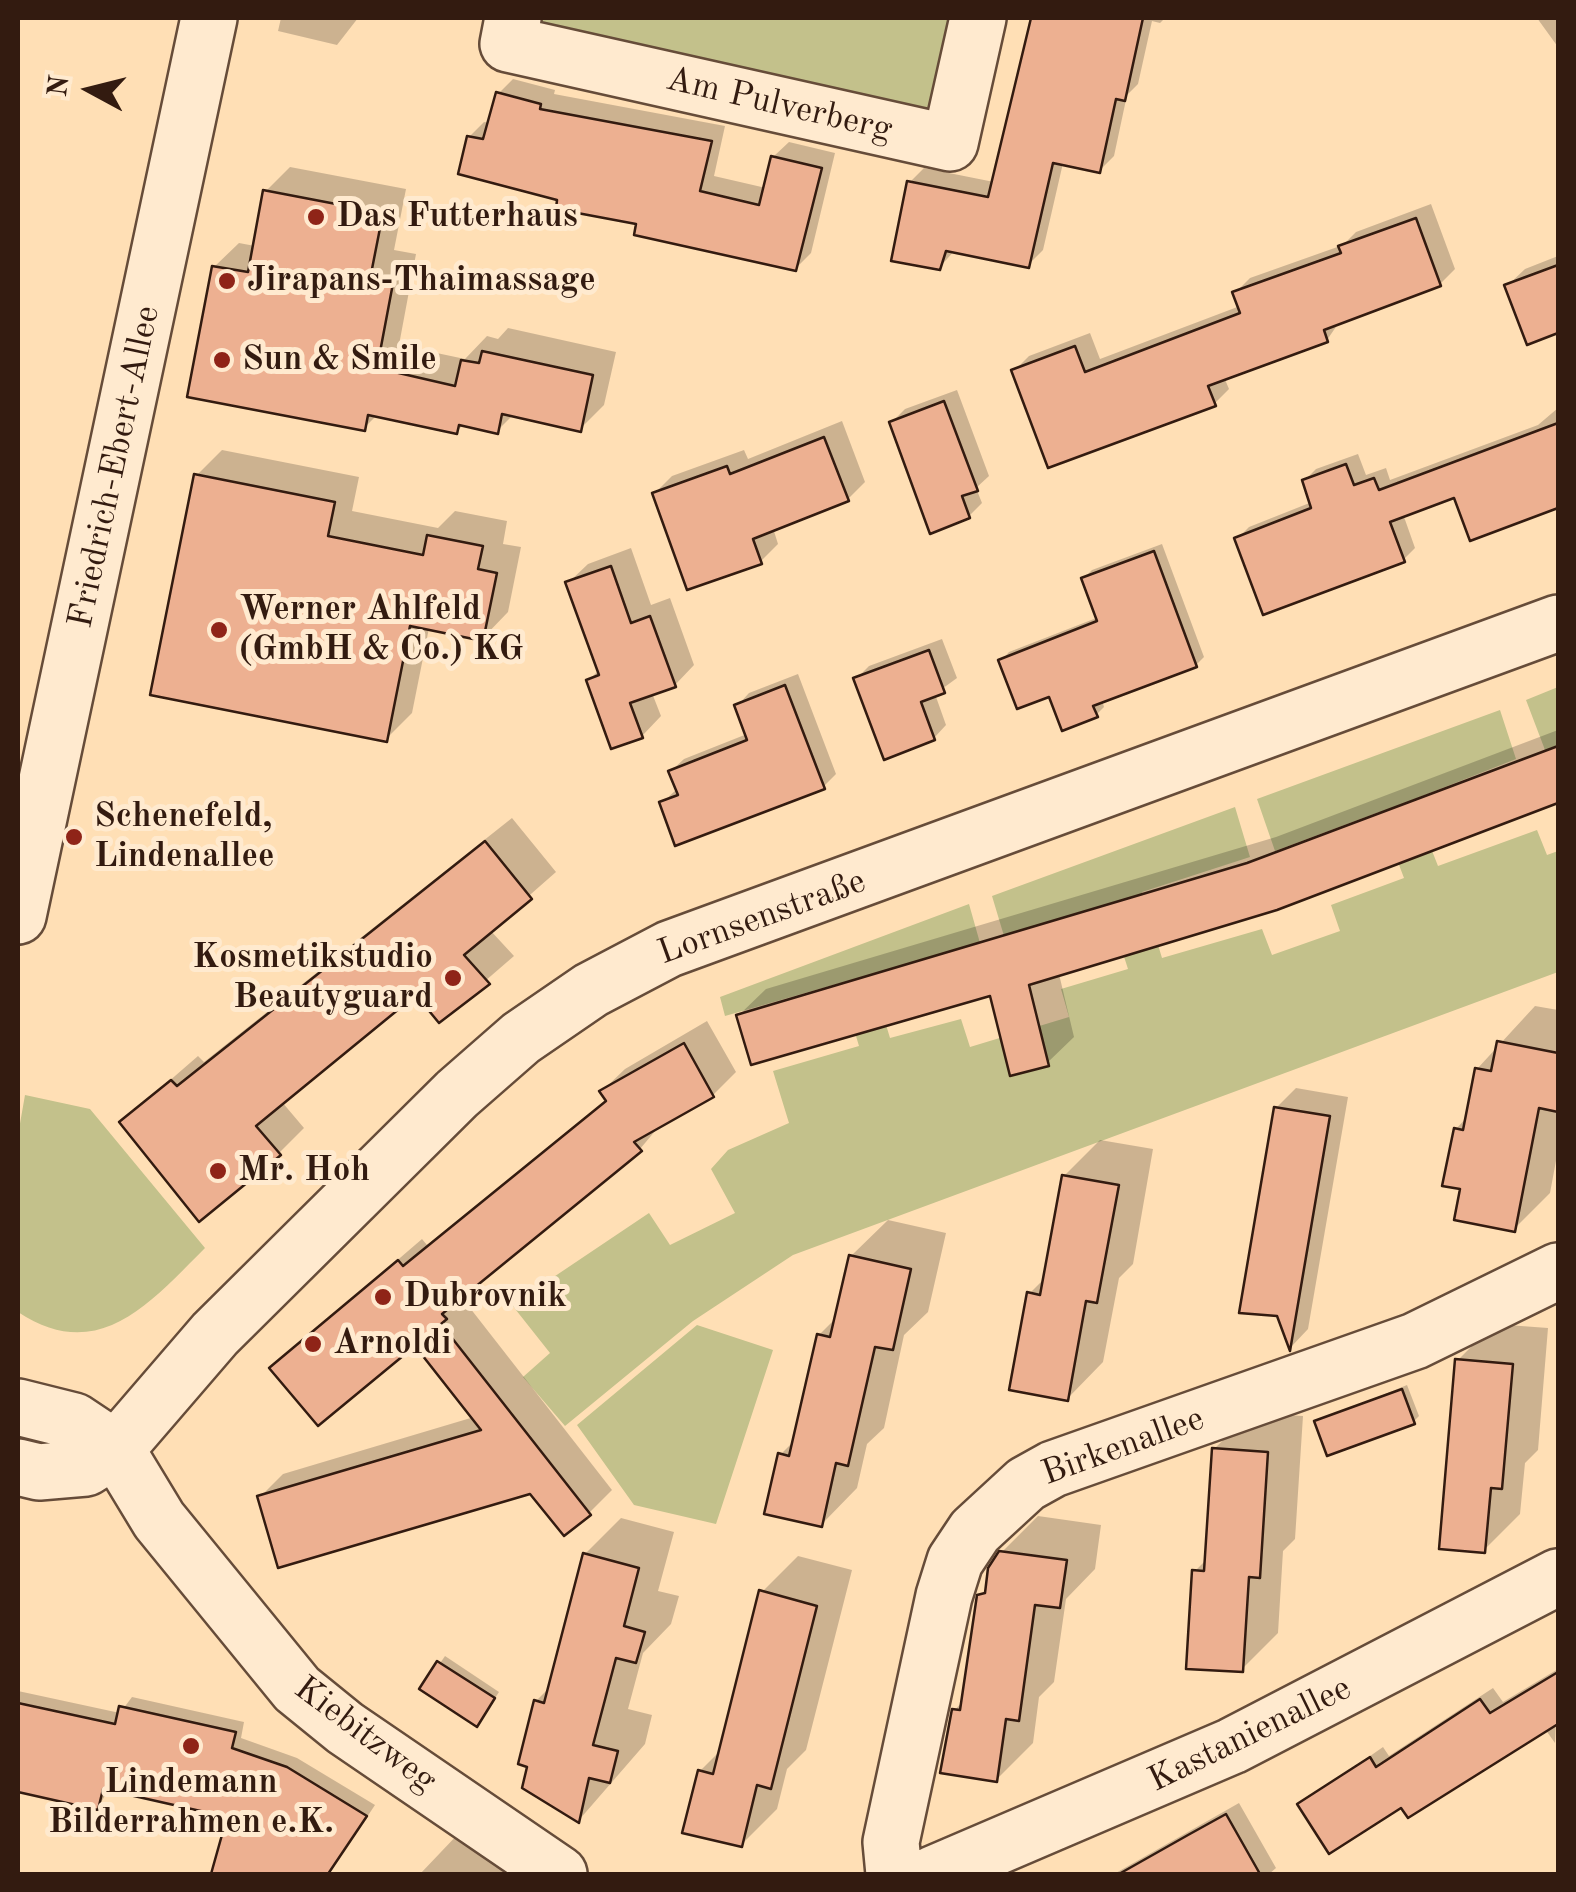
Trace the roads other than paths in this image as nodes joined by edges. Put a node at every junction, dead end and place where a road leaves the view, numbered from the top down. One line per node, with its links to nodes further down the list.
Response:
1 (210, 18): 5 (street, Friedrich-Ebert-Allee)
2 (513, 18): 3 (street, Am Pulverberg)
3 (978, 18)
4 (1558, 622): 8 (street, Lornsenstraße)
5 (18, 916)
6 (1558, 1270): 13 (street, Birkenallee)
7 (18, 1407): 8 (street)
8 (116, 1449): 9 (street, Lornsenstraße); 10 (street, Kiebitzweg)
9 (28, 1470): 10 (street, Kiebitzweg)
10 (159, 1520): 12 (street, Kiebitzweg)
11 (1558, 1577): 14 (street, Kastanienallee)
12 (559, 1874)
13 (894, 1874)
14 (933, 1874)

